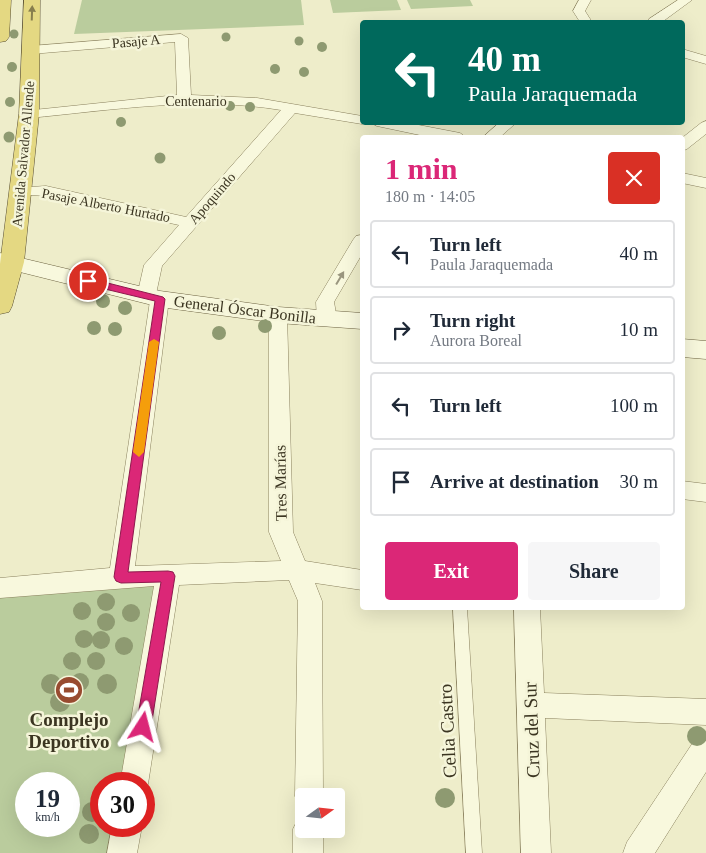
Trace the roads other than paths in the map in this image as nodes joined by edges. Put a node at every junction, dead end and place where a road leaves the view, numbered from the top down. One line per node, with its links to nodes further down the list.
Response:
1 (3, 0): 7 (highway)
2 (32, 0): 8 (highway, Avenida Salvador Allende, one-way to 2)
3 (686, 0): 6 (street)
4 (582, 2): 5 (street)
5 (585, 20)
6 (657, 20)
7 (0, 37)
8 (30, 50): 11 (street, Pasaje A); 13 (highway, Avenida Salvador Allende)
9 (685, 54): 10 (street)
10 (706, 60)
11 (184, 99): 12 (street, Centenario); 13 (street, Centenario)
12 (292, 107): 14 (street, Centenario); 24 (street, Apoquindo)
13 (28, 114): 23 (highway, Avenida Salvador Allende)
14 (360, 120)
15 (388, 125): 18 (street)
16 (506, 125): 19 (street)
17 (706, 126): 20 (street)
18 (425, 135)
19 (493, 135)
20 (685, 144)
21 (685, 179): 22 (street)
22 (706, 183)
23 (20, 190): 24 (street, Pasaje Alberto Hurtado); 26 (highway, Avenida Salvador Allende)
24 (191, 223): 27 (street, Apoquindo)
25 (360, 243): 30 (street, one-way to 25)
26 (6, 261): 27 (main road, General Óscar Bonilla); 28 (highway, Avenida Salvador Allende)
27 (153, 298): 29 (main road, General Óscar Bonilla); 38 (street, Apoquindo)
28 (0, 306)
29 (278, 315): 30 (main road, General Óscar Bonilla); 36 (street, Tres Marías)
30 (327, 318): 31 (main road, General Óscar Bonilla)
31 (360, 322)
32 (685, 348): 33 (main road)
33 (706, 350)
34 (685, 490): 35 (street)
35 (706, 493)
36 (297, 570): 37 (street); 39 (street); 47 (street, Tres Marías)
37 (168, 576): 38 (street); 46 (street)
38 (121, 577): 40 (street)
39 (360, 580)
40 (0, 588)
41 (460, 610): 52 (lane, Celia Castro)
42 (527, 610): 43 (street, Cruz del Sur)
43 (531, 705): 44 (street); 53 (street, Cruz del Sur)
44 (706, 712)
45 (706, 747): 54 (street)
46 (136, 772)
47 (309, 788)
48 (125, 837): 50 (street)
49 (308, 838): 51 (street)
50 (122, 853)
51 (308, 853)
52 (474, 853)
53 (536, 853)
54 (638, 853)

